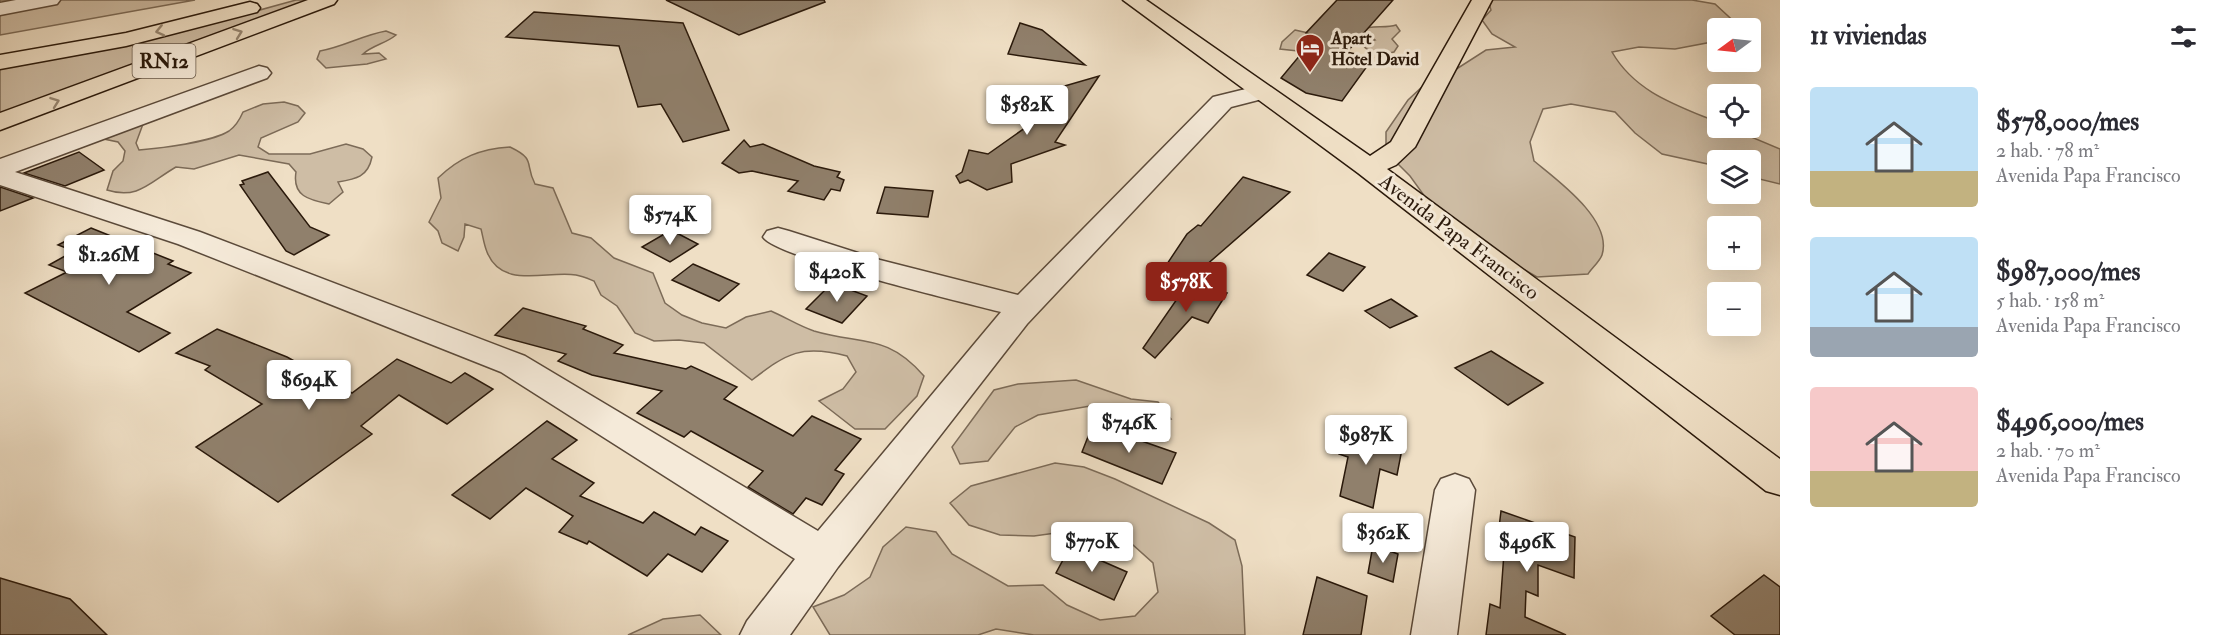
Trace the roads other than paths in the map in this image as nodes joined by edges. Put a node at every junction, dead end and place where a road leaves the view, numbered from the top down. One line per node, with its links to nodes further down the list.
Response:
1 (50, 0): 6 (street)
2 (278, 0): 7 (main road, RN12, one-way to 7)
3 (327, 0): 10 (main road, RN12, one-way to 3)
4 (1133, 0): 9 (main road, Avenida Papa Francisco)
5 (1482, 0): 12 (main road)
6 (0, 9)
7 (0, 62)
8 (259, 73): 11 (street)
9 (1262, 92): 12 (main road, Avenida Papa Francisco); 15 (street)
10 (0, 122)
11 (0, 168)
12 (1368, 168): 16 (main road, Avenida Papa Francisco)
13 (0, 176): 18 (street)
14 (778, 237): 15 (street)
15 (1024, 307): 18 (street)
16 (1780, 480)
17 (1455, 490): 20 (street)
18 (823, 555): 19 (street)
19 (763, 635)
20 (1434, 635)

